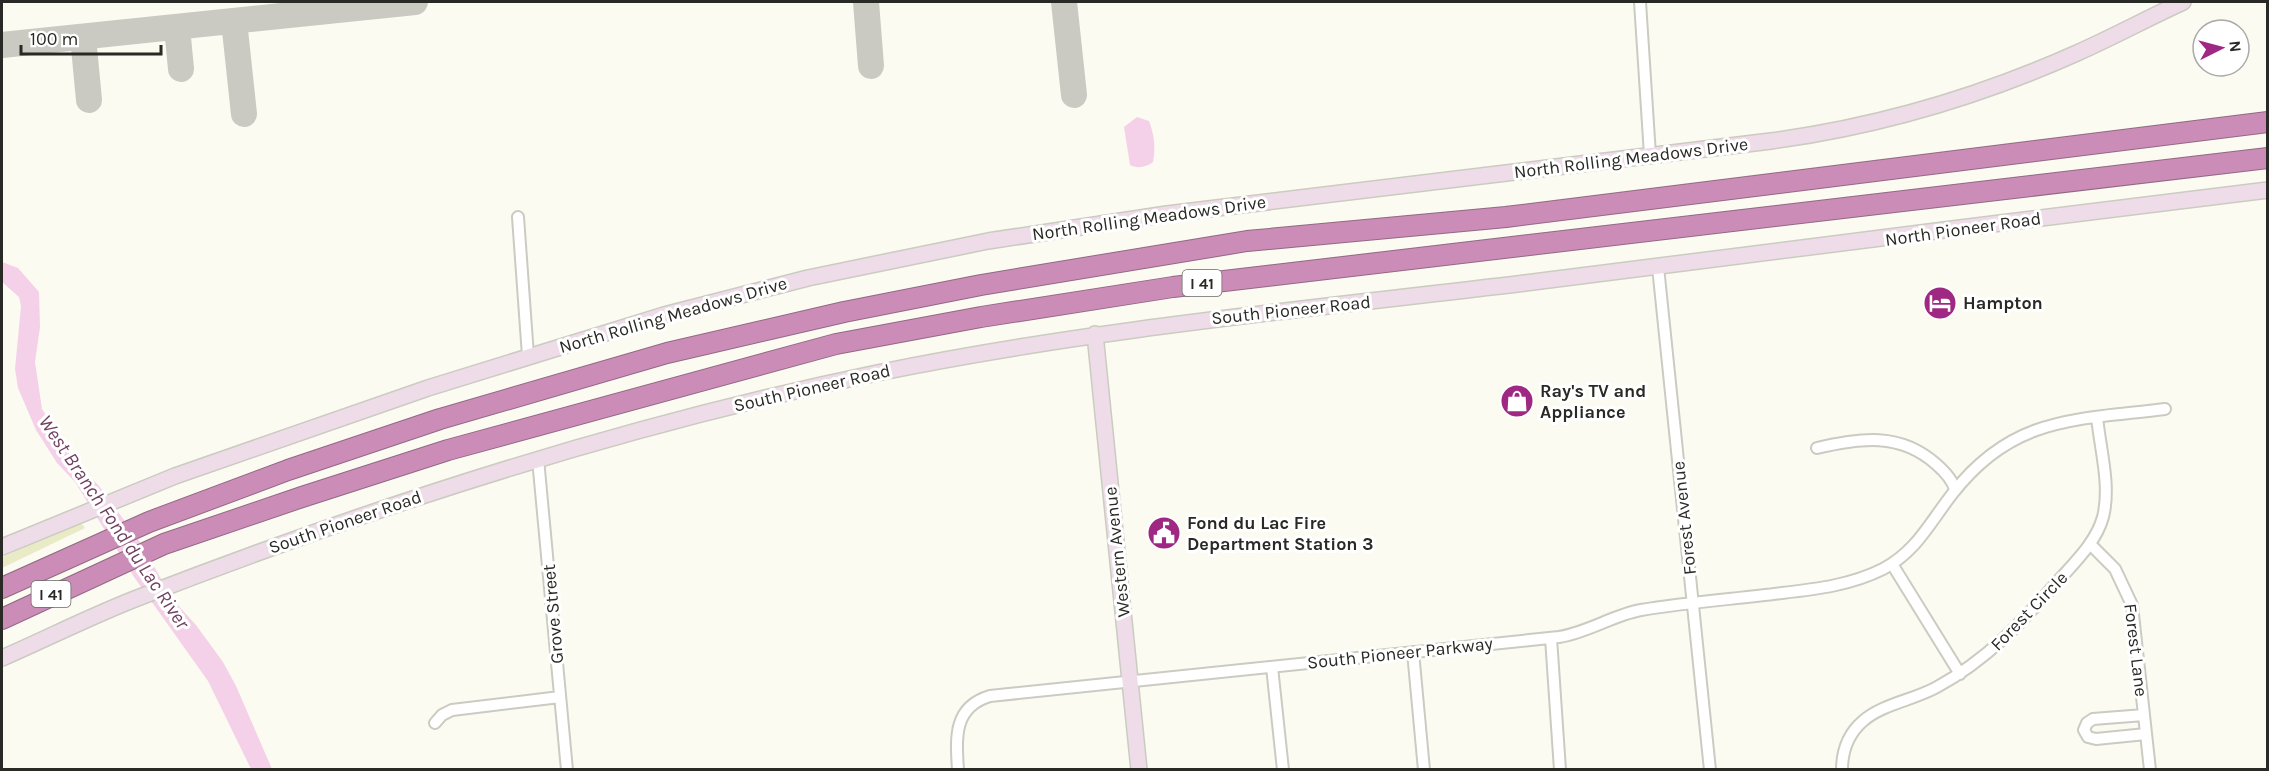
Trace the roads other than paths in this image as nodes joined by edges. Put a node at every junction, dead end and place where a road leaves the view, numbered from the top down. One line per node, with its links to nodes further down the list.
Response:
1 (1640, 2): 4 (street)
2 (2183, 2): 4 (main road, North Rolling Meadows Drive)
3 (2268, 121): 19 (highway, I 41)
4 (1650, 155): 10 (main road, North Rolling Meadows Drive)
5 (2268, 158): 21 (highway, I 41)
6 (2268, 190): 8 (main road, North Pioneer Road)
7 (518, 217): 10 (street)
8 (1658, 267): 9 (main road, South Pioneer Road); 20 (street, Forest Avenue)
9 (1095, 334): 14 (main road, South Pioneer Road); 27 (main road, Western Avenue)
10 (528, 356): 17 (main road, North Rolling Meadows Drive)
11 (2165, 409): 12 (street, South Pioneer Parkway)
12 (2097, 417): 15 (street, South Pioneer Parkway); 16 (street, Forest Circle)
13 (1816, 448): 15 (street)
14 (538, 459): 24 (main road, South Pioneer Road); 28 (street, Grove Street)
15 (1955, 490): 18 (street, South Pioneer Parkway)
16 (2090, 544): 26 (street, Forest Circle); 29 (street, Forest Lane)
17 (2, 547)
18 (1892, 564): 20 (street, South Pioneer Parkway); 26 (street)
19 (2, 588)
20 (1693, 604): 22 (street, South Pioneer Parkway); 38 (street, Forest Avenue)
21 (2, 619)
22 (1551, 638): 23 (street, South Pioneer Parkway); 37 (street)
23 (1413, 652): 25 (street, South Pioneer Parkway); 36 (street)
24 (2, 658)
25 (1272, 667): 27 (street, South Pioneer Parkway); 35 (street)
26 (1960, 674): 39 (street, Forest Circle)
27 (1130, 682): 33 (street, South Pioneer Parkway); 34 (main road, Western Avenue)
28 (560, 697): 30 (street); 32 (street, Grove Street)
29 (2144, 715): 31 (street, Forest Lane); 31 (street)
30 (435, 723)
31 (2146, 734): 40 (street, Forest Lane)
32 (567, 770)
33 (958, 770)
34 (1139, 770)
35 (1283, 770)
36 (1424, 770)
37 (1560, 770)
38 (1710, 770)
39 (1842, 770)
40 (2150, 770)

